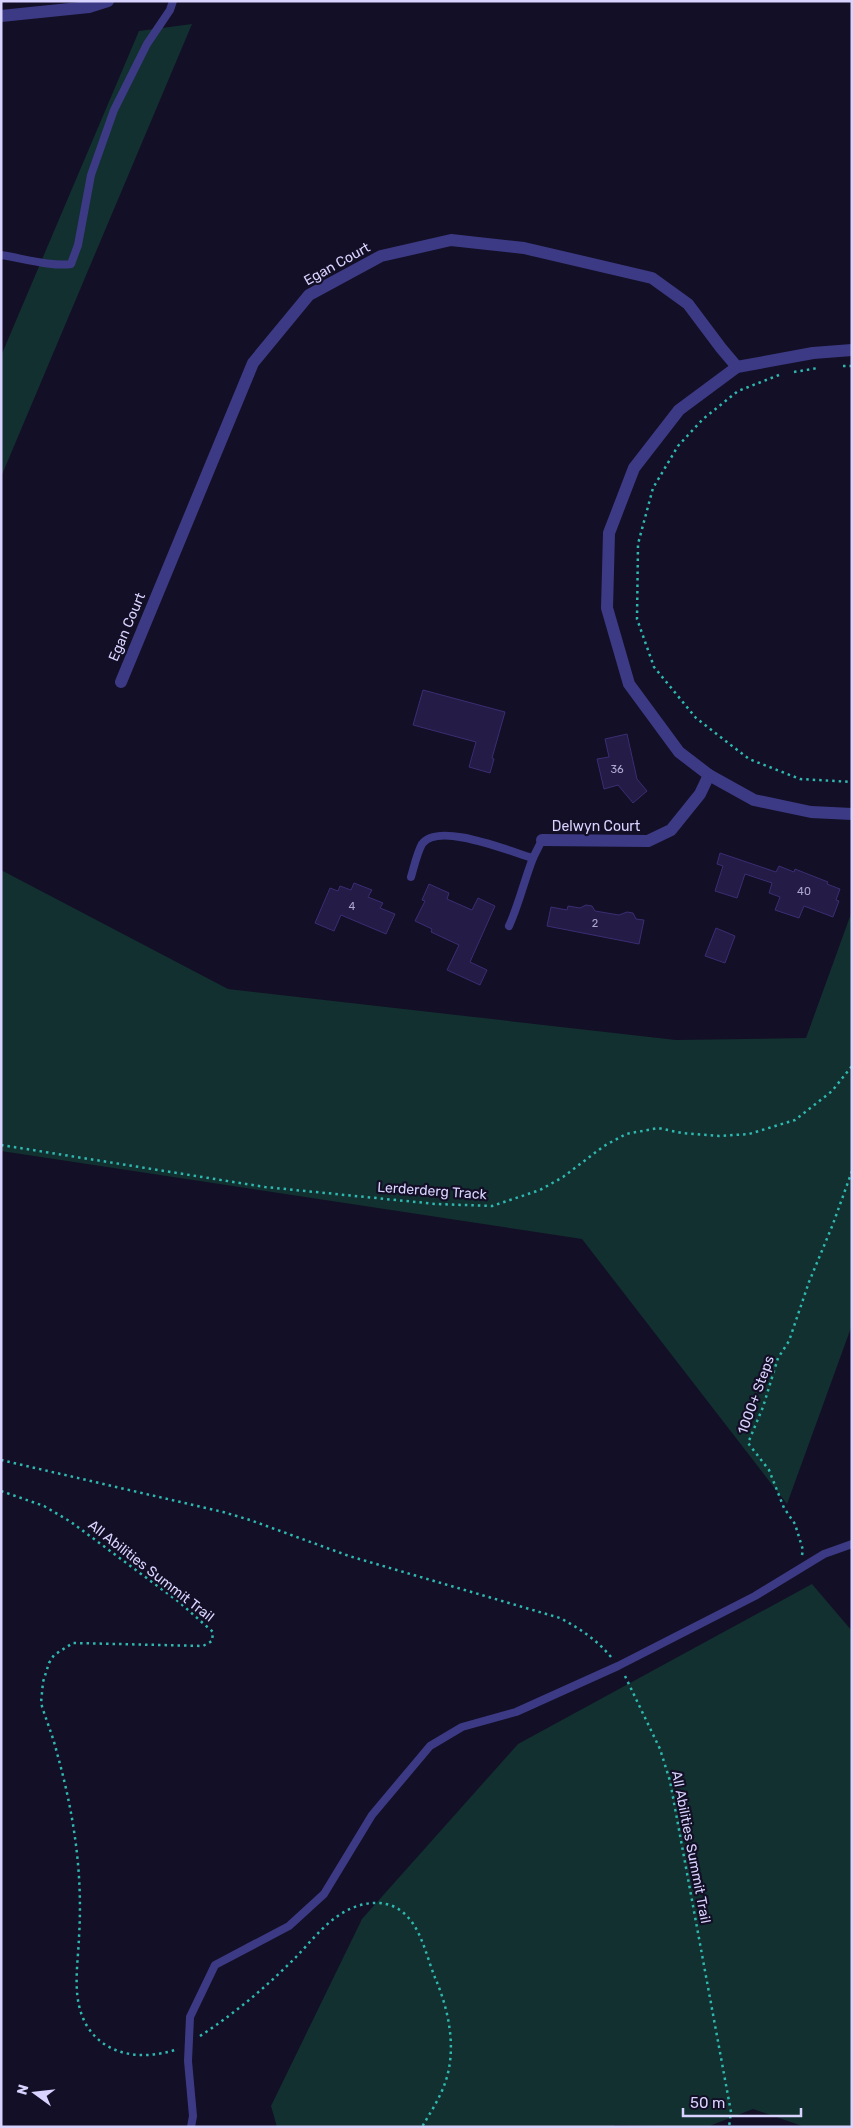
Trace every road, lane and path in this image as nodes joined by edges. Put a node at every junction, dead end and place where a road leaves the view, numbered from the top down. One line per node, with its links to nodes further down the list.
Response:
1 (108, 1): 3 (street)
2 (173, 1): 4 (lane)
3 (1, 16)
4 (1, 255)
5 (852, 350): 9 (street)
6 (827, 366): 10 (path)
7 (835, 366): 8 (path)
8 (852, 366)
9 (737, 367): 12 (street, Egan Court); 13 (street)
10 (794, 372)
11 (785, 374): 14 (path)
12 (121, 682)
13 (709, 776): 15 (street); 16 (street, Delwyn Court)
14 (852, 782)
15 (852, 814)
16 (542, 840): 17 (lane)
17 (533, 858): 18 (lane); 19 (lane)
18 (411, 877)
19 (509, 926)
20 (852, 1066): 21 (path, Lerderderg Track)
21 (1, 1145)
22 (852, 1171): 26 (path, 1000+ Steps)
23 (1, 1460): 27 (path, All Abilities Summit Trail)
24 (1, 1491): 28 (path, All Abilities Summit Trail)
25 (852, 1544): 27 (lane)
26 (801, 1559)
27 (618, 1666): 28 (lane); 31 (path, All Abilities Summit Trail)
28 (188, 2044): 29 (lane); 30 (path, All Abilities Summit Trail)
29 (191, 2127)
30 (422, 2127)
31 (729, 2127)

